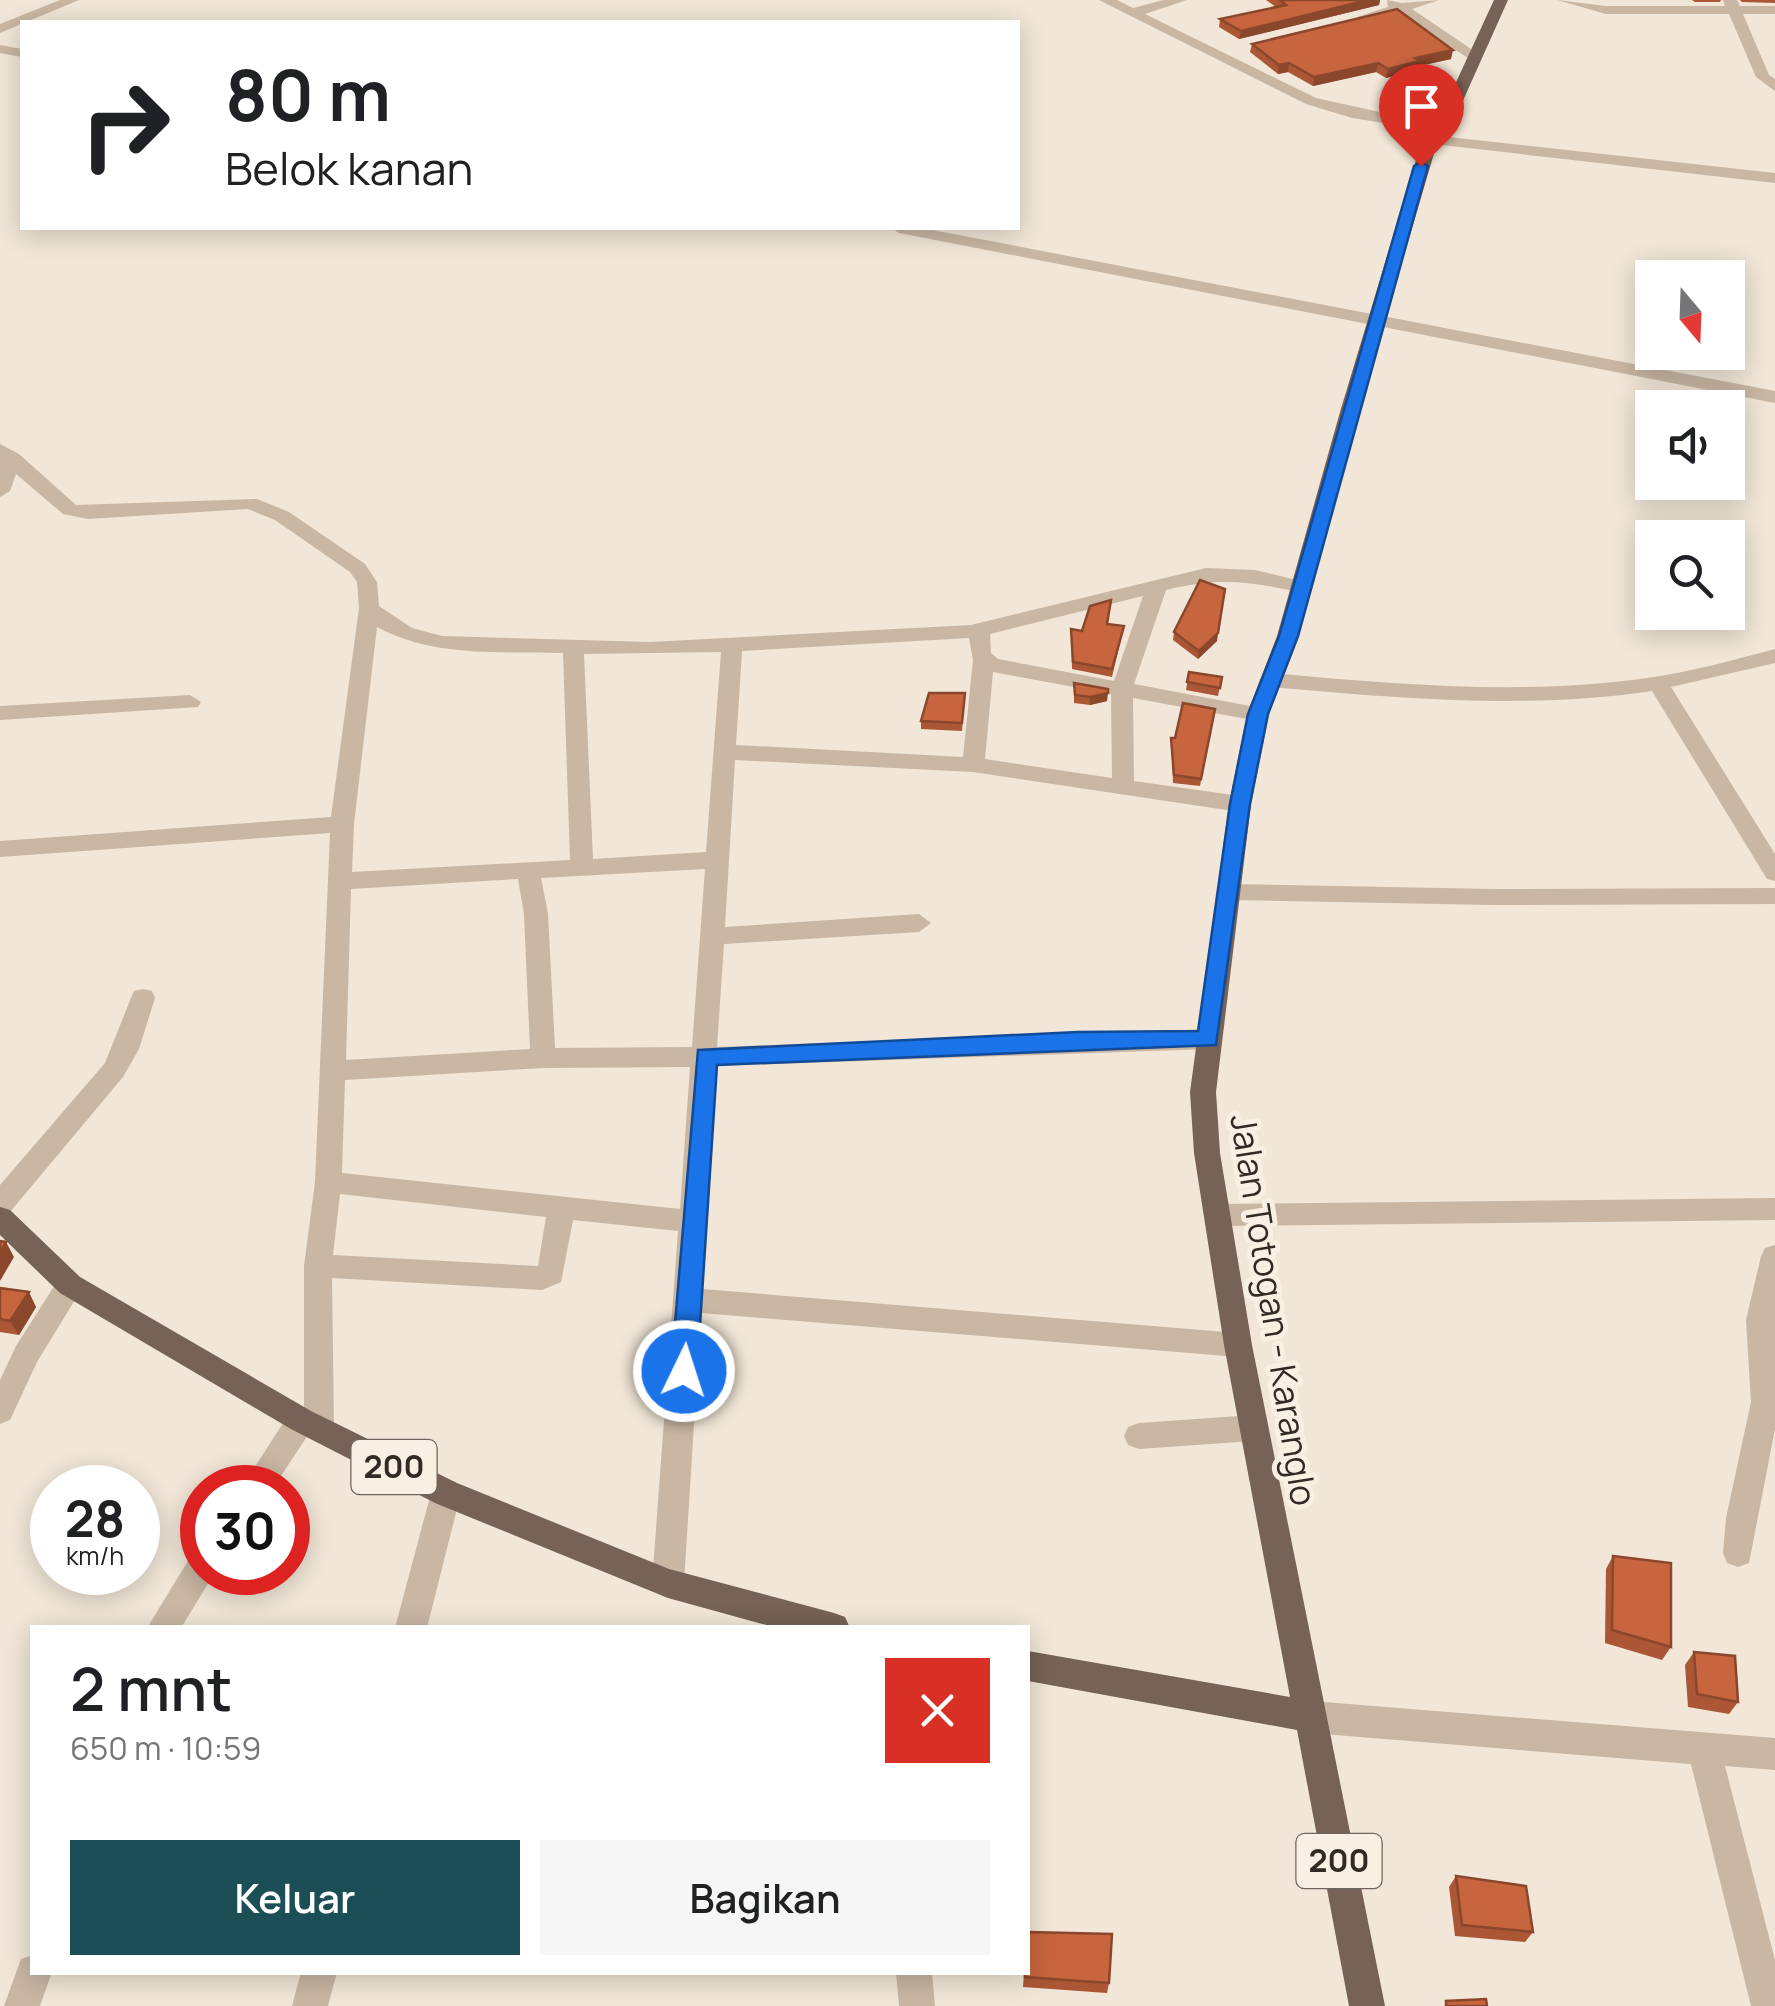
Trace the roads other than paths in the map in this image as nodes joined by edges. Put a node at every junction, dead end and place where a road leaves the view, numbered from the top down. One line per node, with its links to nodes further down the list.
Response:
1 (72, 0): 11 (street)
2 (1106, 0): 10 (street)
3 (1180, 0): 10 (street)
4 (1432, 0): 7 (street)
5 (1500, 0): 15 (main road, Jalan Totogan - Karanglo)
6 (1564, 0): 8 (street)
7 (1394, 4): 12 (street); 15 (street)
8 (1732, 5): 9 (street); 16 (street)
9 (1775, 10)
10 (1134, 12): 14 (street)
11 (22, 20)
12 (1345, 22)
13 (1235, 49): 14 (street)
14 (1216, 53): 17 (street)
15 (1474, 55): 17 (main road, Jalan Totogan - Karanglo)
16 (1775, 86)
17 (1432, 134): 18 (street); 20 (main road, Jalan Totogan - Karanglo)
18 (1775, 178)
19 (909, 230): 20 (street)
20 (1379, 323): 21 (street); 25 (main road, Jalan Totogan - Karanglo)
21 (1775, 396)
22 (6, 454): 23 (street); 26 (street)
23 (0, 491)
24 (1157, 586): 25 (street); 27 (street); 34 (street)
25 (1302, 587): 32 (main road, Jalan Totogan - Karanglo)
26 (369, 608): 29 (street); 42 (street)
27 (979, 629): 28 (street); 31 (street)
28 (732, 646): 29 (street); 38 (street)
29 (573, 648): 45 (street)
30 (1775, 656): 33 (street)
31 (983, 662): 34 (street); 39 (street)
32 (1270, 680): 33 (street); 37 (main road, Jalan Totogan - Karanglo)
33 (1659, 684): 48 (street)
34 (1122, 688): 37 (street); 40 (street)
35 (190, 702): 36 (street)
36 (0, 713)
37 (1258, 714): 41 (main road, Jalan Totogan - Karanglo)
38 (726, 752): 39 (street); 44 (street)
39 (973, 765): 40 (street)
40 (1123, 784): 41 (street)
41 (1240, 804): 49 (main road, Jalan Totogan - Karanglo)
42 (342, 824): 43 (street); 47 (street)
43 (0, 848)
44 (718, 860): 45 (street); 51 (street)
45 (582, 866): 46 (street)
46 (528, 870): 47 (street); 55 (street)
47 (342, 882): 56 (street)
48 (1774, 891): 49 (street)
49 (1228, 892): 53 (main road, Jalan Totogan - Karanglo)
50 (919, 923): 51 (street)
51 (714, 936): 54 (street)
52 (143, 998): 58 (street)
53 (1208, 1039): 54 (street); 61 (main road, Jalan Totogan - Karanglo)
54 (706, 1057): 55 (street); 63 (street)
55 (543, 1058): 56 (street)
56 (332, 1071): 57 (street)
57 (328, 1182): 59 (street); 65 (street)
58 (0, 1204)
59 (560, 1209): 63 (street); 65 (street)
60 (1775, 1209): 61 (street)
61 (1219, 1215): 68 (main road, Jalan Totogan - Karanglo)
62 (0, 1218): 66 (main road, 200)
63 (695, 1222): 67 (street)
64 (1775, 1256): 76 (street)
65 (318, 1266): 71 (street)
66 (70, 1285): 69 (street); 71 (main road, 200)
67 (690, 1300): 68 (street); 77 (street)
68 (1238, 1345): 72 (main road, Jalan Totogan - Karanglo)
69 (13, 1352): 70 (street)
70 (0, 1410)
71 (310, 1424): 74 (street); 75 (main road, 200)
72 (1253, 1428): 73 (street); 83 (main road, Jalan Totogan - Karanglo)
73 (1138, 1436)
74 (275, 1465)
75 (446, 1493): 77 (main road, 200); 80 (street)
76 (1738, 1554)
77 (668, 1583): 81 (main road, 200)
78 (184, 1595): 79 (street)
79 (165, 1625)
80 (412, 1625)
81 (823, 1625)
82 (1030, 1666): 83 (main road)
83 (1312, 1717): 84 (street); 92 (main road, 200)
84 (1704, 1749): 85 (street); 93 (street)
85 (1775, 1754)
86 (33, 1975): 89 (street)
87 (318, 1975): 90 (street)
88 (914, 1975): 91 (street)
89 (22, 2006)
90 (310, 2006)
91 (917, 2006)
92 (1367, 2006)
93 (1769, 2006)

